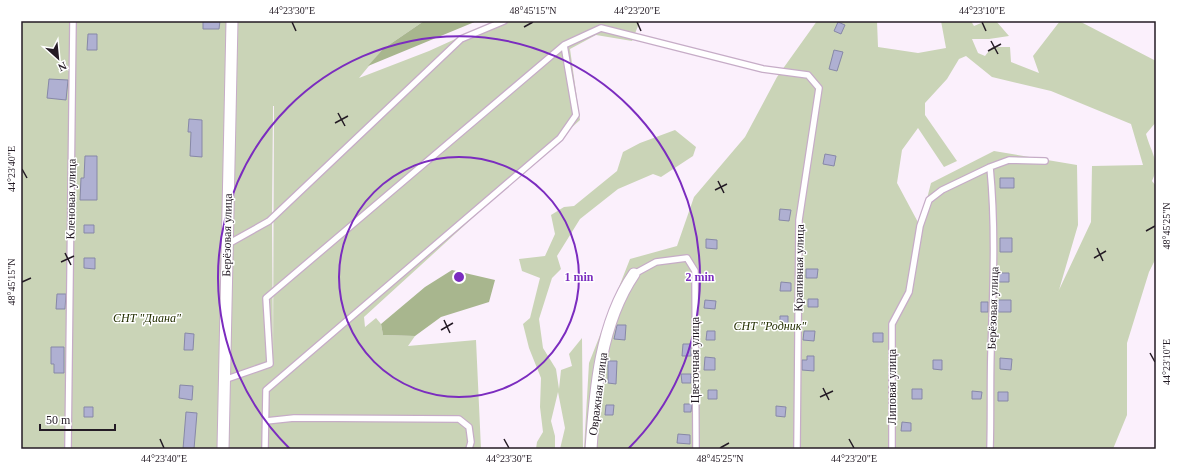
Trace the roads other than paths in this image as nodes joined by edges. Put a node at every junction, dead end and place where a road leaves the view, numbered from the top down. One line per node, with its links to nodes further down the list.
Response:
1 (73, 21): 11 (lane, Кленовая улица)
2 (232, 21): 7 (street, Берёзовая улица)
3 (504, 21): 7 (lane)
4 (564, 45): 9 (lane); 10 (lane); 17 (lane, Крапивная улица)
5 (1045, 161): 6 (lane)
6 (990, 167): 18 (lane, Липовая улица); 19 (lane, Берёзовая улица)
7 (227, 244): 9 (street, Берёзовая улица)
8 (634, 274): 15 (street, Овражная улица); 16 (lane, Цветочная улица)
9 (224, 380): 12 (street, Берёзовая улица)
10 (266, 421): 13 (lane); 14 (lane)
11 (68, 449)
12 (223, 449)
13 (265, 449)
14 (469, 449)
15 (591, 449)
16 (696, 449)
17 (797, 449)
18 (892, 449)
19 (990, 449)

